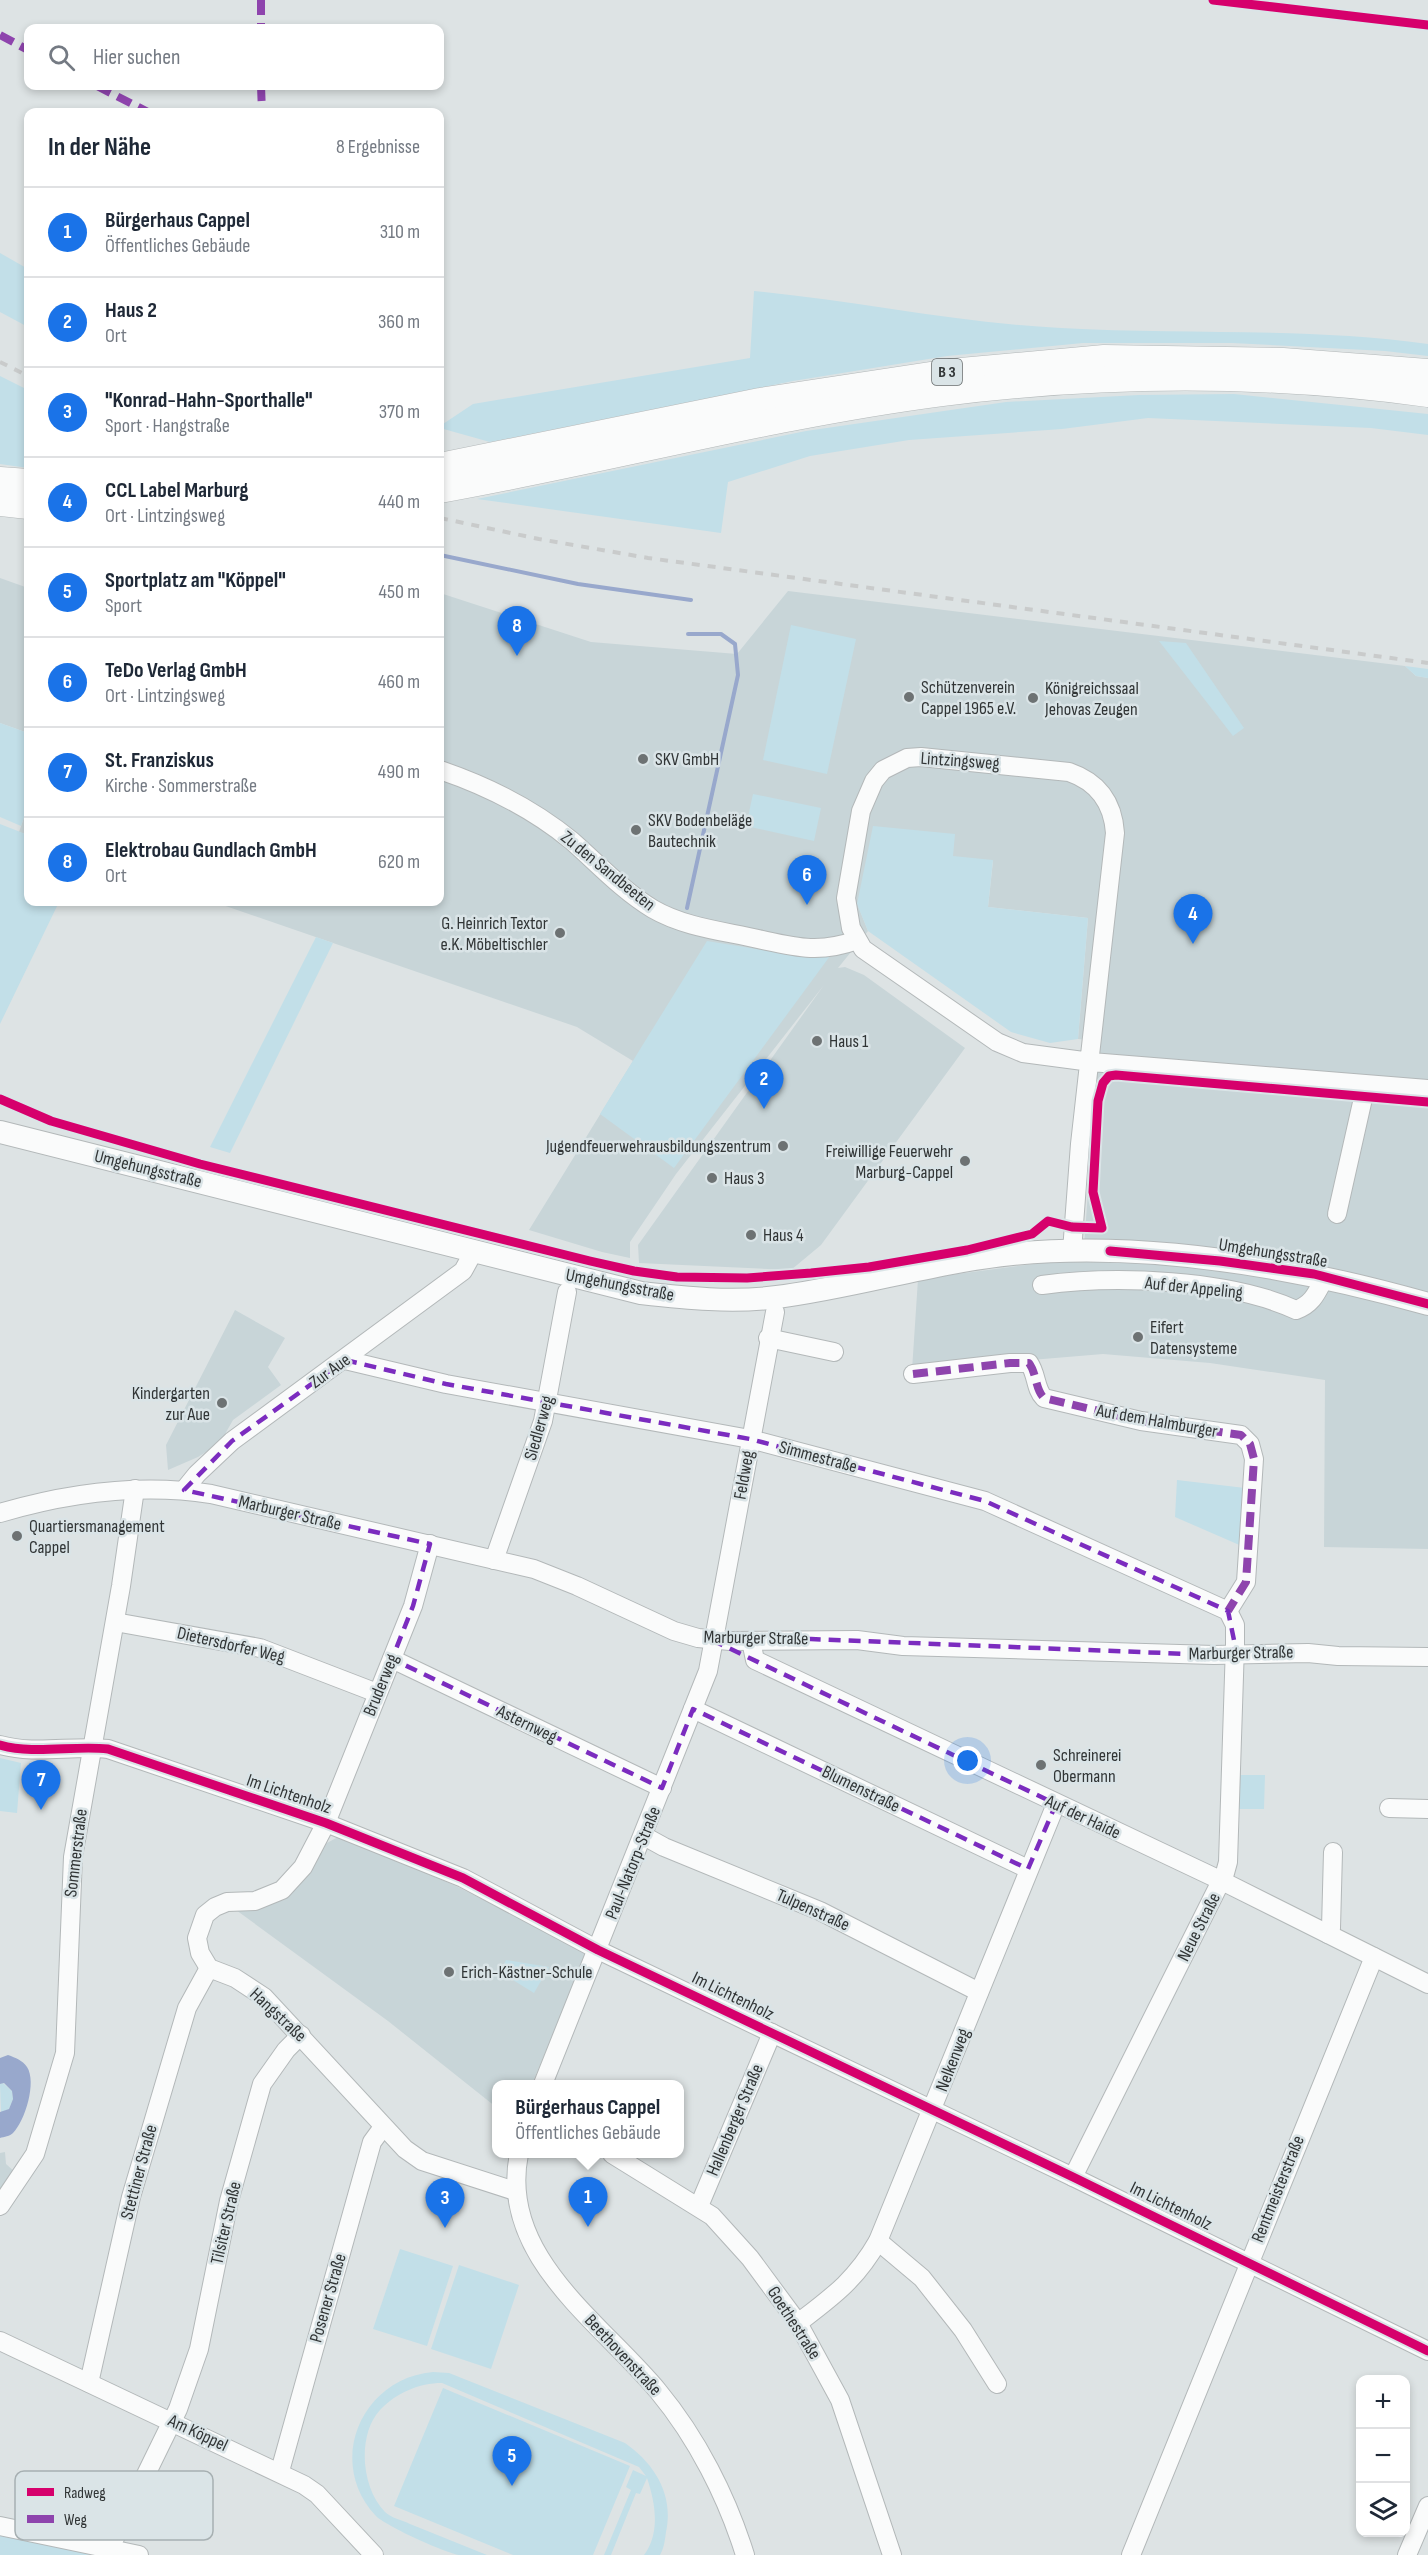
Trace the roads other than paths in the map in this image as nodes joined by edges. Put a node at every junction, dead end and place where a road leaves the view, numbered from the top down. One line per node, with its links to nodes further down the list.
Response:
1 (1428, 372): 4 (highway, B 3)
2 (1428, 394): 4 (highway, B 3)
3 (444, 467): 4 (highway, B 3)
4 (477, 471): 7 (highway, B 3)
5 (0, 480): 6 (highway)
6 (24, 482)
7 (444, 488)
8 (0, 503): 9 (highway)
9 (24, 506)
10 (444, 772): 11 (street, Zu den Sandbeeten)
11 (856, 940): 12 (street, Lintzingsweg); 12 (street, Lintzingsweg)
12 (1090, 1062): 13 (street); 18 (street, Lintzingsweg)
13 (1366, 1085): 14 (street); 16 (street)
14 (1428, 1089)
15 (0, 1132): 17 (main road, Umgehungsstraße)
16 (1337, 1214)
17 (474, 1251): 18 (main road, Umgehungsstraße); 26 (street, Zur Aue)
18 (1072, 1251): 19 (main road, Umgehungsstraße)
19 (1325, 1277): 20 (street, Auf der Appeling); 22 (main road, Umgehungsstraße)
20 (1042, 1285)
21 (567, 1292): 28 (street, Siedlerweg)
22 (1428, 1304)
23 (774, 1312): 24 (street, Feldweg)
24 (768, 1338): 25 (street); 29 (street, Feldweg)
25 (834, 1352)
26 (345, 1360): 28 (street, Simmestraße); 31 (street, Zur Aue)
27 (913, 1374): 35 (street, Auf dem Halmburger)
28 (547, 1404): 29 (street, Simmestraße); 34 (street, Siedlerweg)
29 (750, 1438): 35 (street, Simmestraße); 37 (street, Feldweg)
30 (135, 1489): 31 (street, Marburger Straße); 32 (street, Marburger Straße); 36 (street, Sommerstraße)
31 (184, 1490): 33 (street, Marburger Straße)
32 (0, 1513)
33 (430, 1544): 34 (street, Marburger Straße); 41 (street, Bruderweg)
34 (494, 1560): 37 (street, Marburger Straße)
35 (1228, 1611): 39 (street)
36 (115, 1622): 42 (street, Dietersdorfer Weg); 45 (street, Sommerstraße)
37 (714, 1639): 38 (street, Marburger Straße); 43 (street, Paul-Natorp-Straße)
38 (751, 1641): 39 (street, Marburger Straße); 47 (street, Auf der Haide)
39 (1234, 1654): 40 (street, Marburger Straße); 54 (street, Neue Straße)
40 (1428, 1657)
41 (392, 1659): 42 (street, Bruderweg); 46 (street, Asternweg)
42 (377, 1693): 50 (street, Bruderweg)
43 (693, 1709): 46 (street, Paul-Natorp-Straße); 53 (street, Blumenstraße)
44 (0, 1745): 45 (street, Im Lichtenholz)
45 (93, 1747): 50 (street, Im Lichtenholz); 70 (street, Sommerstraße)
46 (662, 1788): 51 (street, Paul-Natorp-Straße)
47 (1056, 1804): 53 (street, Nelkenweg); 54 (street, Auf der Haide)
48 (1389, 1808): 49 (street)
49 (1428, 1809)
50 (326, 1823): 56 (street, Im Lichtenholz); 58 (street)
51 (644, 1836): 56 (street, Paul-Natorp-Straße); 60 (street, Tulpenstraße)
52 (1333, 1852): 55 (street)
53 (1029, 1869): 60 (street, Nelkenweg)
54 (1222, 1881): 55 (street, Auf der Haide); 68 (street, Neue Straße)
55 (1328, 1934): 57 (street, Auf der Haide)
56 (598, 1950): 61 (street, Im Lichtenholz); 63 (street, Paul-Natorp-Straße)
57 (1374, 1957): 59 (street, Auf der Haide); 73 (street, Rentmeisterstraße)
58 (209, 1968): 62 (street, Hangstraße); 77 (street, Stettiner Straße)
59 (1428, 1984)
60 (979, 1992): 64 (street, Nelkenweg)
61 (772, 2033): 64 (street, Im Lichtenholz); 71 (street, Hallenberger Straße)
62 (301, 2035): 65 (street, Hangstraße); 79 (street, Tilsiter Straße)
63 (545, 2080)
64 (933, 2111): 68 (street, Im Lichtenholz); 72 (street, Nelkenweg)
65 (383, 2127): 69 (street, Hangstraße); 81 (street, Posener Straße)
66 (519, 2158): 69 (street, Beethovenstraße)
67 (619, 2158): 71 (street, Goethestraße)
68 (1074, 2177): 73 (street, Im Lichtenholz)
69 (515, 2191): 90 (street, Beethovenstraße)
70 (0, 2206)
71 (699, 2206): 74 (street, Goethestraße)
72 (878, 2241): 74 (street, Nelkenweg); 78 (street)
73 (1248, 2262): 76 (street, Im Lichtenholz); 92 (street, Rentmeisterstraße)
74 (798, 2323): 91 (street, Goethestraße)
75 (0, 2341): 77 (street, Am Köppel)
76 (1428, 2351)
77 (89, 2383): 79 (street, Am Köppel)
78 (997, 2384)
79 (171, 2421): 80 (street, Tilsiter Straße); 81 (street, Am Köppel)
80 (147, 2471)
81 (280, 2471): 89 (street, Am Köppel)
82 (1428, 2506): 93 (street)
83 (0, 2526): 84 (street)
84 (15, 2529)
85 (70, 2540): 87 (street)
86 (114, 2540): 87 (street, Tilsiter Straße)
87 (110, 2548): 88 (street)
88 (139, 2555)
89 (374, 2555)
90 (745, 2555)
91 (892, 2555)
92 (1131, 2555)
93 (1407, 2555)

